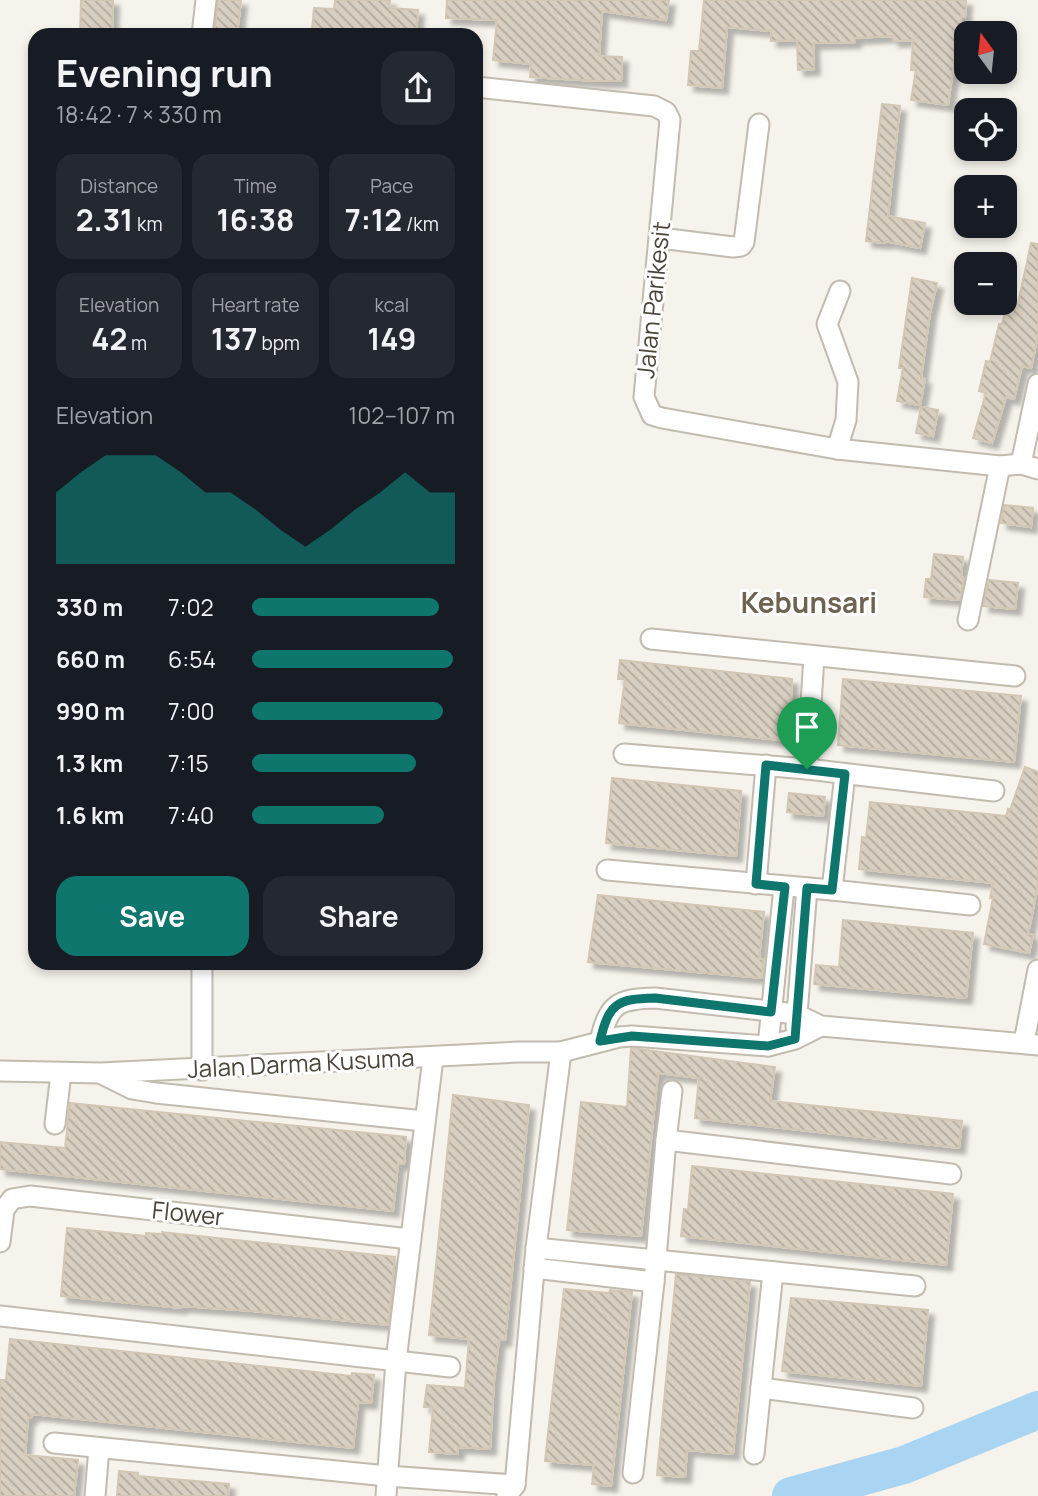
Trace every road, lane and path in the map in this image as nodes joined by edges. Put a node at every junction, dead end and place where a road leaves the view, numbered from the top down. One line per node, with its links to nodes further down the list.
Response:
1 (206, 0): 2 (street)
2 (203, 28)
3 (483, 88): 5 (street, Jalan Parikesit)
4 (759, 124): 5 (street)
5 (660, 238): 8 (street, Jalan Parikesit)
6 (840, 291): 8 (street)
7 (1038, 384): 10 (street)
8 (837, 449): 9 (street, Jalan Parikesit)
9 (1000, 466): 10 (street, Jalan Parikesit); 11 (street)
10 (1029, 466)
11 (968, 620)
12 (651, 639): 13 (street)
13 (814, 656): 14 (street); 17 (street)
14 (1015, 676)
15 (624, 754): 16 (street)
16 (766, 765): 17 (street); 21 (street)
17 (807, 769): 18 (street)
18 (845, 774): 19 (street); 24 (street)
19 (994, 791)
20 (607, 870): 21 (street)
21 (756, 884): 22 (street)
22 (785, 887): 23 (street); 28 (street)
23 (807, 888): 24 (street); 29 (street)
24 (832, 890): 25 (street)
25 (970, 905)
26 (202, 970): 37 (street)
27 (1038, 970): 33 (street)
28 (771, 1012): 29 (street); 32 (street); 34 (street)
29 (796, 1014): 30 (street); 31 (street)
30 (821, 1026): 31 (street, Jalan Darma Kusuma); 33 (street)
31 (795, 1039): 34 (street, Jalan Darma Kusuma)
32 (600, 1041): 34 (street, Jalan Darma Kusuma); 35 (street, Jalan Darma Kusuma)
33 (1031, 1044)
34 (768, 1046)
35 (561, 1052): 36 (street, Jalan Darma Kusuma); 48 (street)
36 (433, 1058): 37 (street, Jalan Darma Kusuma); 42 (street)
37 (202, 1070): 40 (street, Jalan Darma Kusuma)
38 (0, 1071): 39 (street, Jalan Darma Kusuma)
39 (61, 1073): 40 (street, Jalan Darma Kusuma); 43 (street)
40 (101, 1073): 42 (street)
41 (672, 1091): 44 (street)
42 (424, 1121): 46 (street)
43 (55, 1124)
44 (666, 1140): 45 (street); 49 (street)
45 (951, 1174)
46 (410, 1239): 47 (street, Flower); 55 (street)
47 (0, 1242)
48 (536, 1248): 49 (street); 50 (street)
49 (656, 1260): 51 (street); 52 (street)
50 (534, 1268): 52 (street); 64 (street)
51 (773, 1272): 53 (street); 57 (street)
52 (654, 1282): 62 (street)
53 (915, 1286)
54 (0, 1316): 55 (street)
55 (396, 1361): 56 (street); 63 (street)
56 (450, 1367)
57 (761, 1388): 58 (street); 61 (street)
58 (913, 1408)
59 (54, 1443): 60 (street)
60 (99, 1448): 63 (street); 65 (street)
61 (754, 1454)
62 (634, 1473)
63 (387, 1476): 64 (street); 66 (street)
64 (510, 1490)
65 (95, 1496)
66 (386, 1496)

